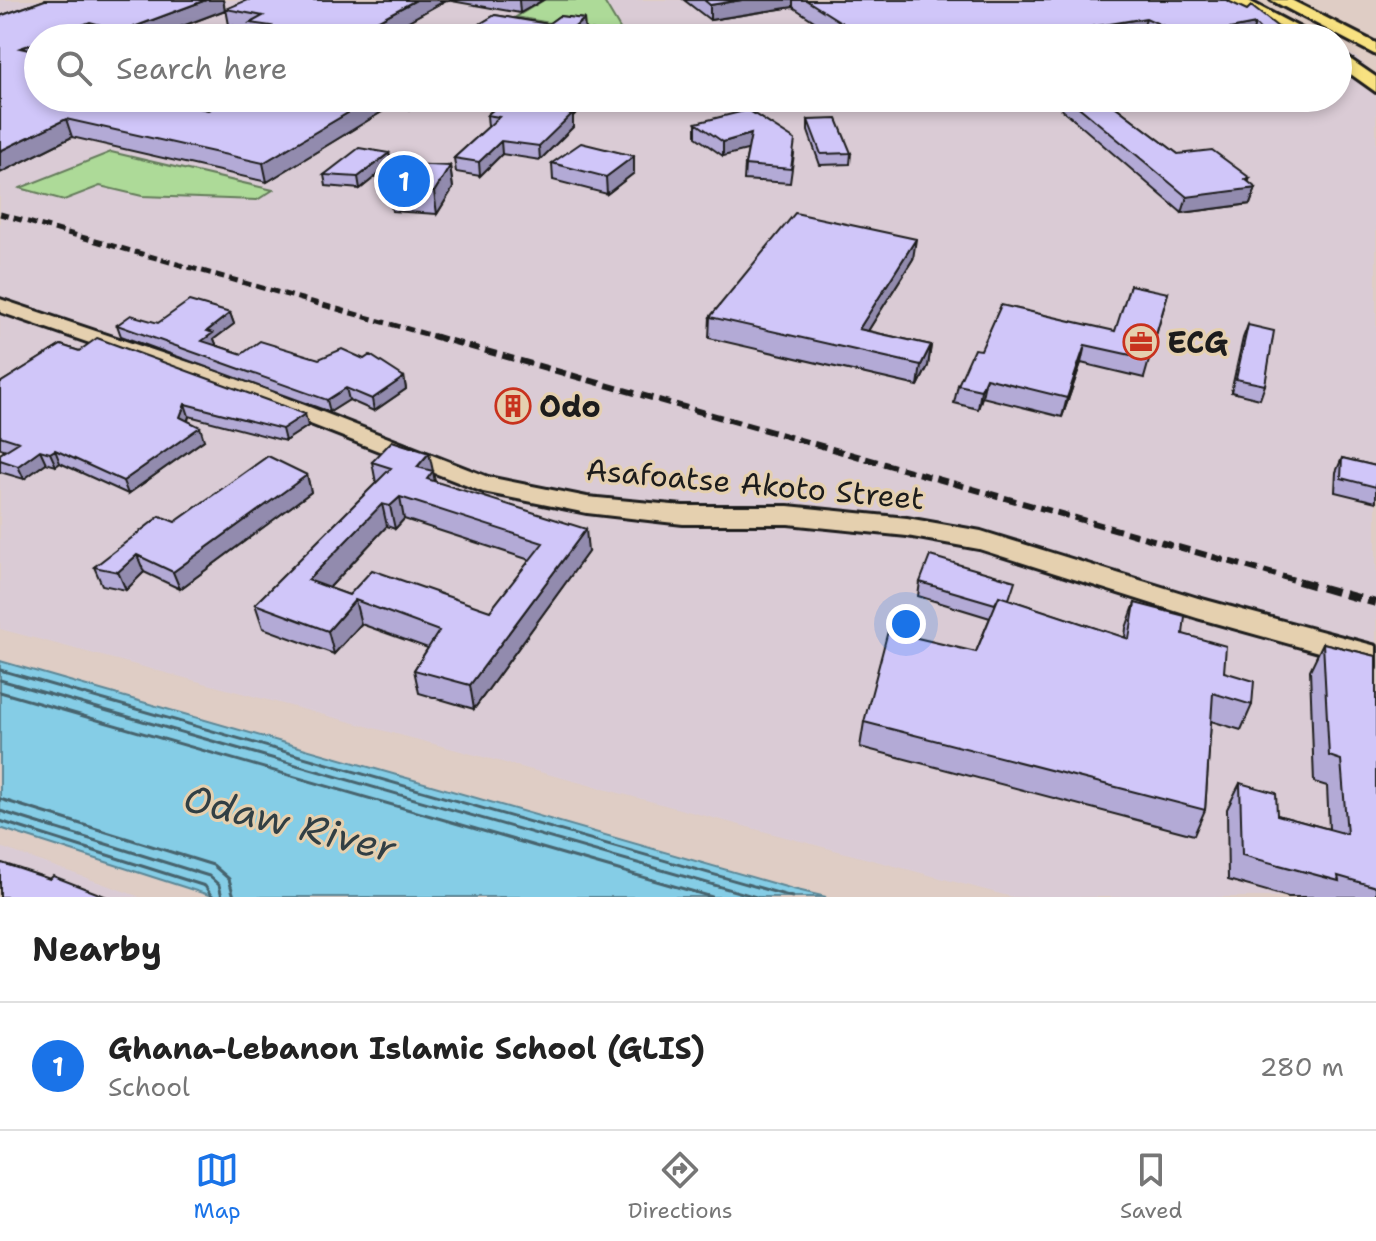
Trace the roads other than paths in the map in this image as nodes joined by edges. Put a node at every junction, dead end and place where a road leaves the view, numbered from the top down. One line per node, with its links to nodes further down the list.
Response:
1 (1235, 0): 5 (main road)
2 (1259, 0): 6 (main road)
3 (1279, 0): 7 (main road)
4 (1305, 0): 8 (main road)
5 (1282, 24)
6 (1305, 24)
7 (1326, 24)
8 (1376, 35)
9 (1352, 38): 10 (main road)
10 (1376, 50)
11 (1352, 52): 13 (main road)
12 (1352, 67): 14 (main road)
13 (1376, 68)
14 (1376, 86)
15 (0, 305): 16 (street, Asafoatse Akoto Street)
16 (1376, 657)

